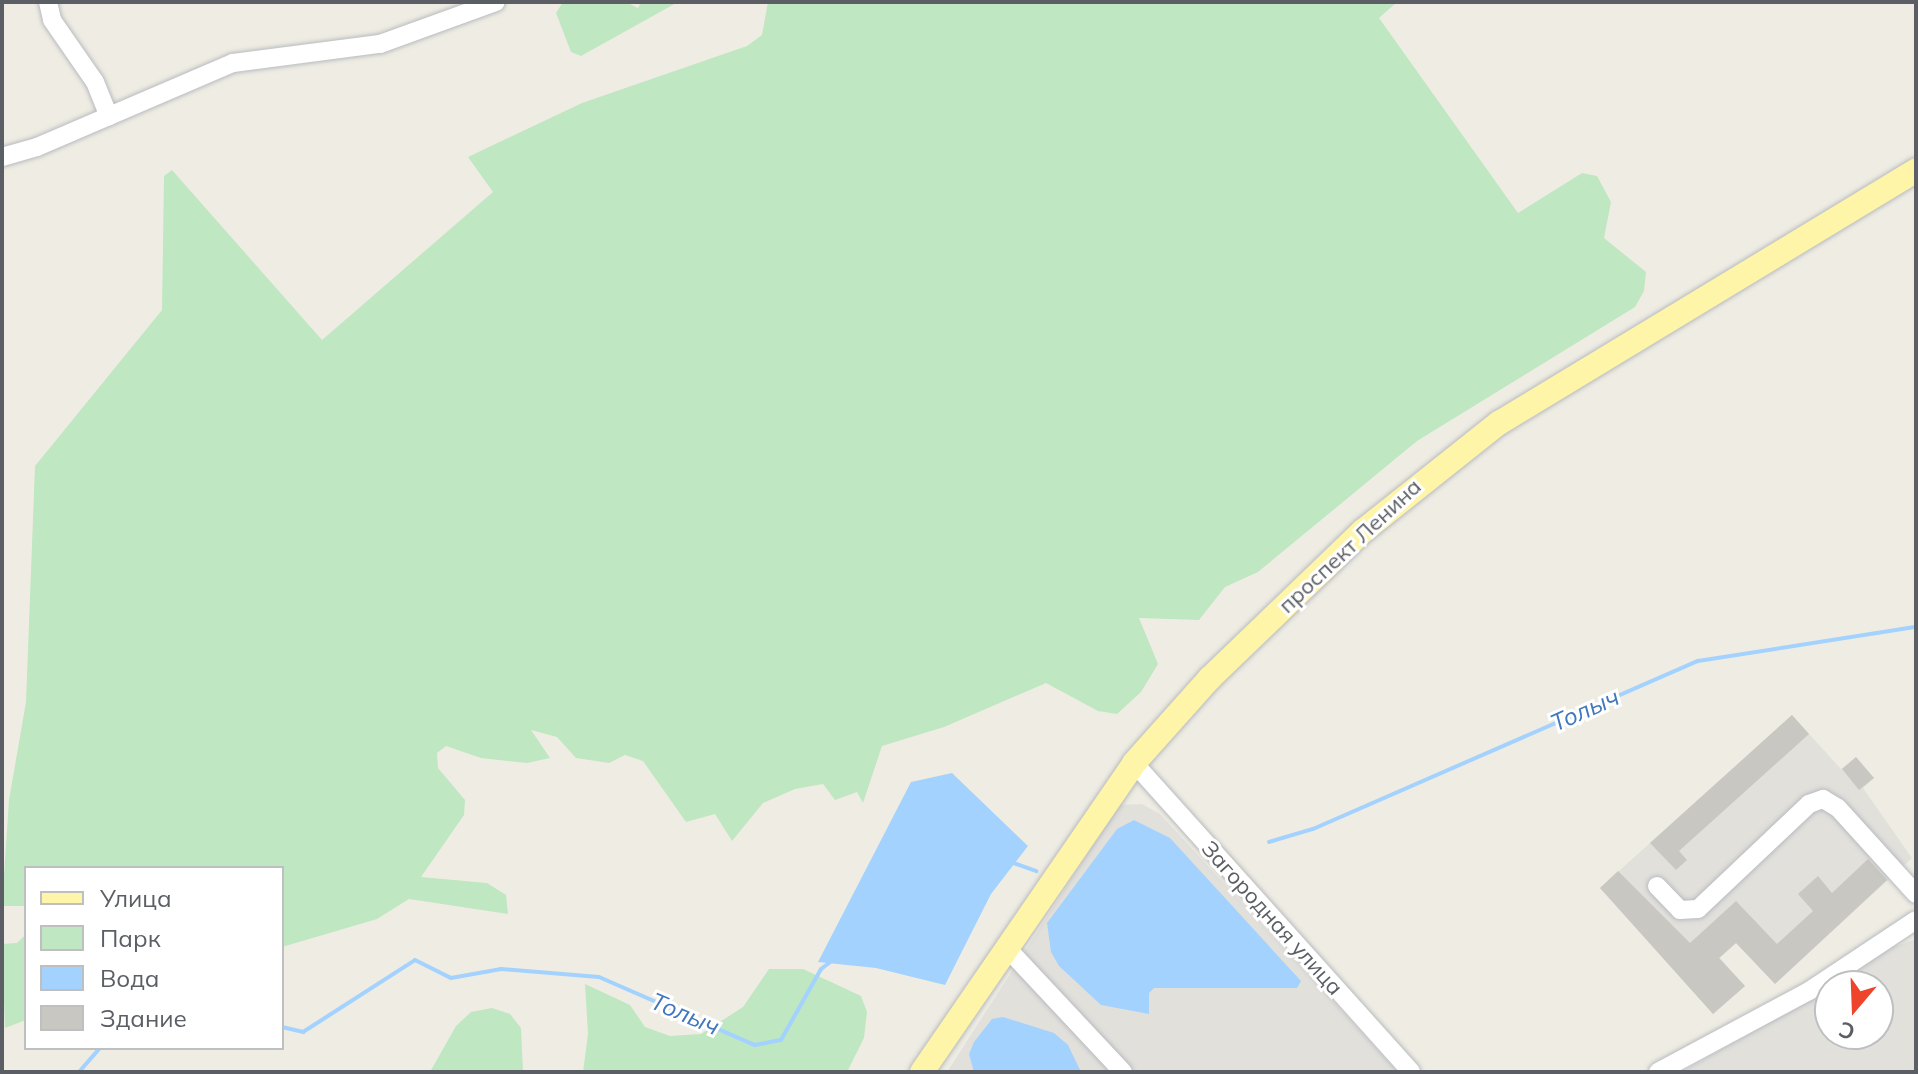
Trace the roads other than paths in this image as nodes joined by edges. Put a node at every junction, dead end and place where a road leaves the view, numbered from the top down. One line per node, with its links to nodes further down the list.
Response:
1 (48, 2): 3 (street)
2 (496, 2): 3 (street)
3 (109, 116): 4 (street)
4 (2, 157)
5 (1916, 170): 6 (main road, проспект Ленина)
6 (1134, 763): 10 (main road, проспект Ленина); 13 (street, Загородная улица)
7 (1657, 886): 8 (street)
8 (1916, 894)
9 (1916, 920): 14 (street)
10 (1006, 947): 11 (main road, проспект Ленина); 12 (street)
11 (922, 1072)
12 (1123, 1072)
13 (1411, 1072)
14 (1658, 1072)

